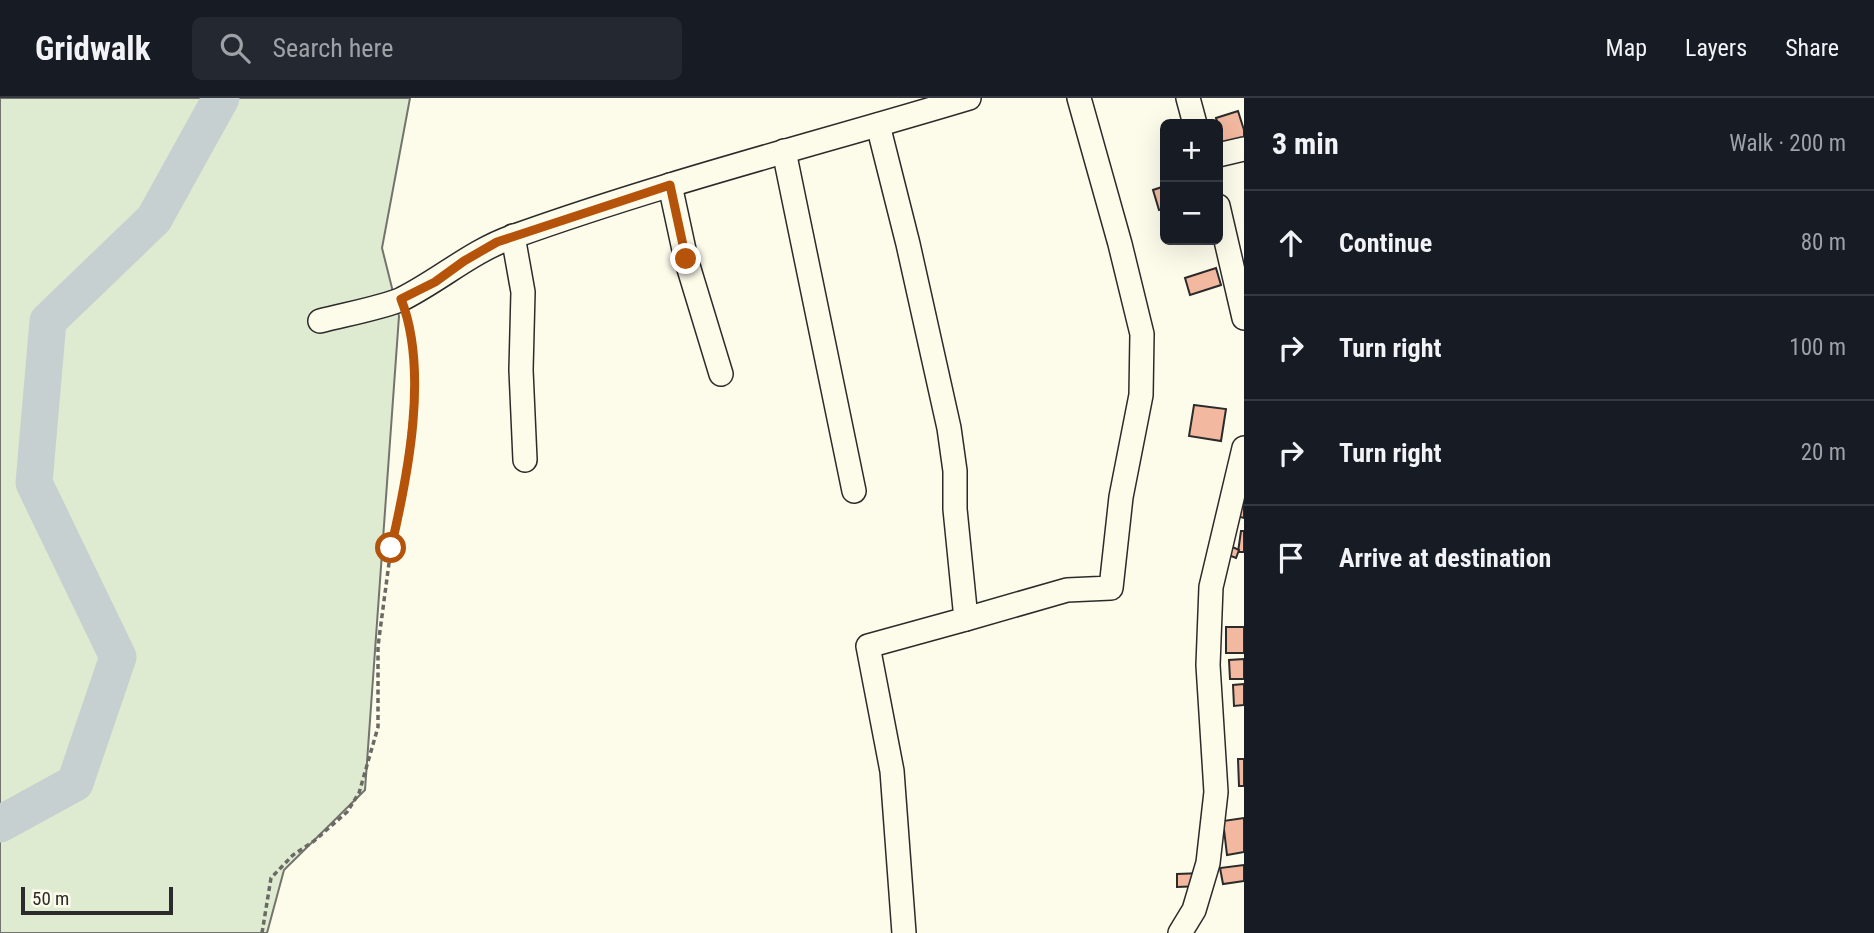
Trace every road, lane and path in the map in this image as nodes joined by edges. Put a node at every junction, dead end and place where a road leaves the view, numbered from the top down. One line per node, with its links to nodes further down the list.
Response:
1 (969, 98): 5 (street)
2 (1079, 98): 20 (street)
3 (1188, 98): 4 (street)
4 (1194, 119)
5 (878, 125): 7 (street); 20 (street)
6 (1244, 149): 8 (street)
7 (784, 151): 9 (street); 19 (street)
8 (1223, 154)
9 (670, 185): 11 (street); 16 (street)
10 (1223, 216): 12 (street)
11 (513, 236): 13 (street); 18 (street)
12 (1236, 242): 14 (street)
13 (401, 299): 15 (street); 21 (path)
14 (1244, 318)
15 (320, 321)
16 (721, 374)
17 (1244, 448): 23 (street)
18 (525, 460)
19 (854, 491)
20 (966, 619): 22 (street)
21 (262, 933)
22 (904, 933)
23 (1180, 933)

